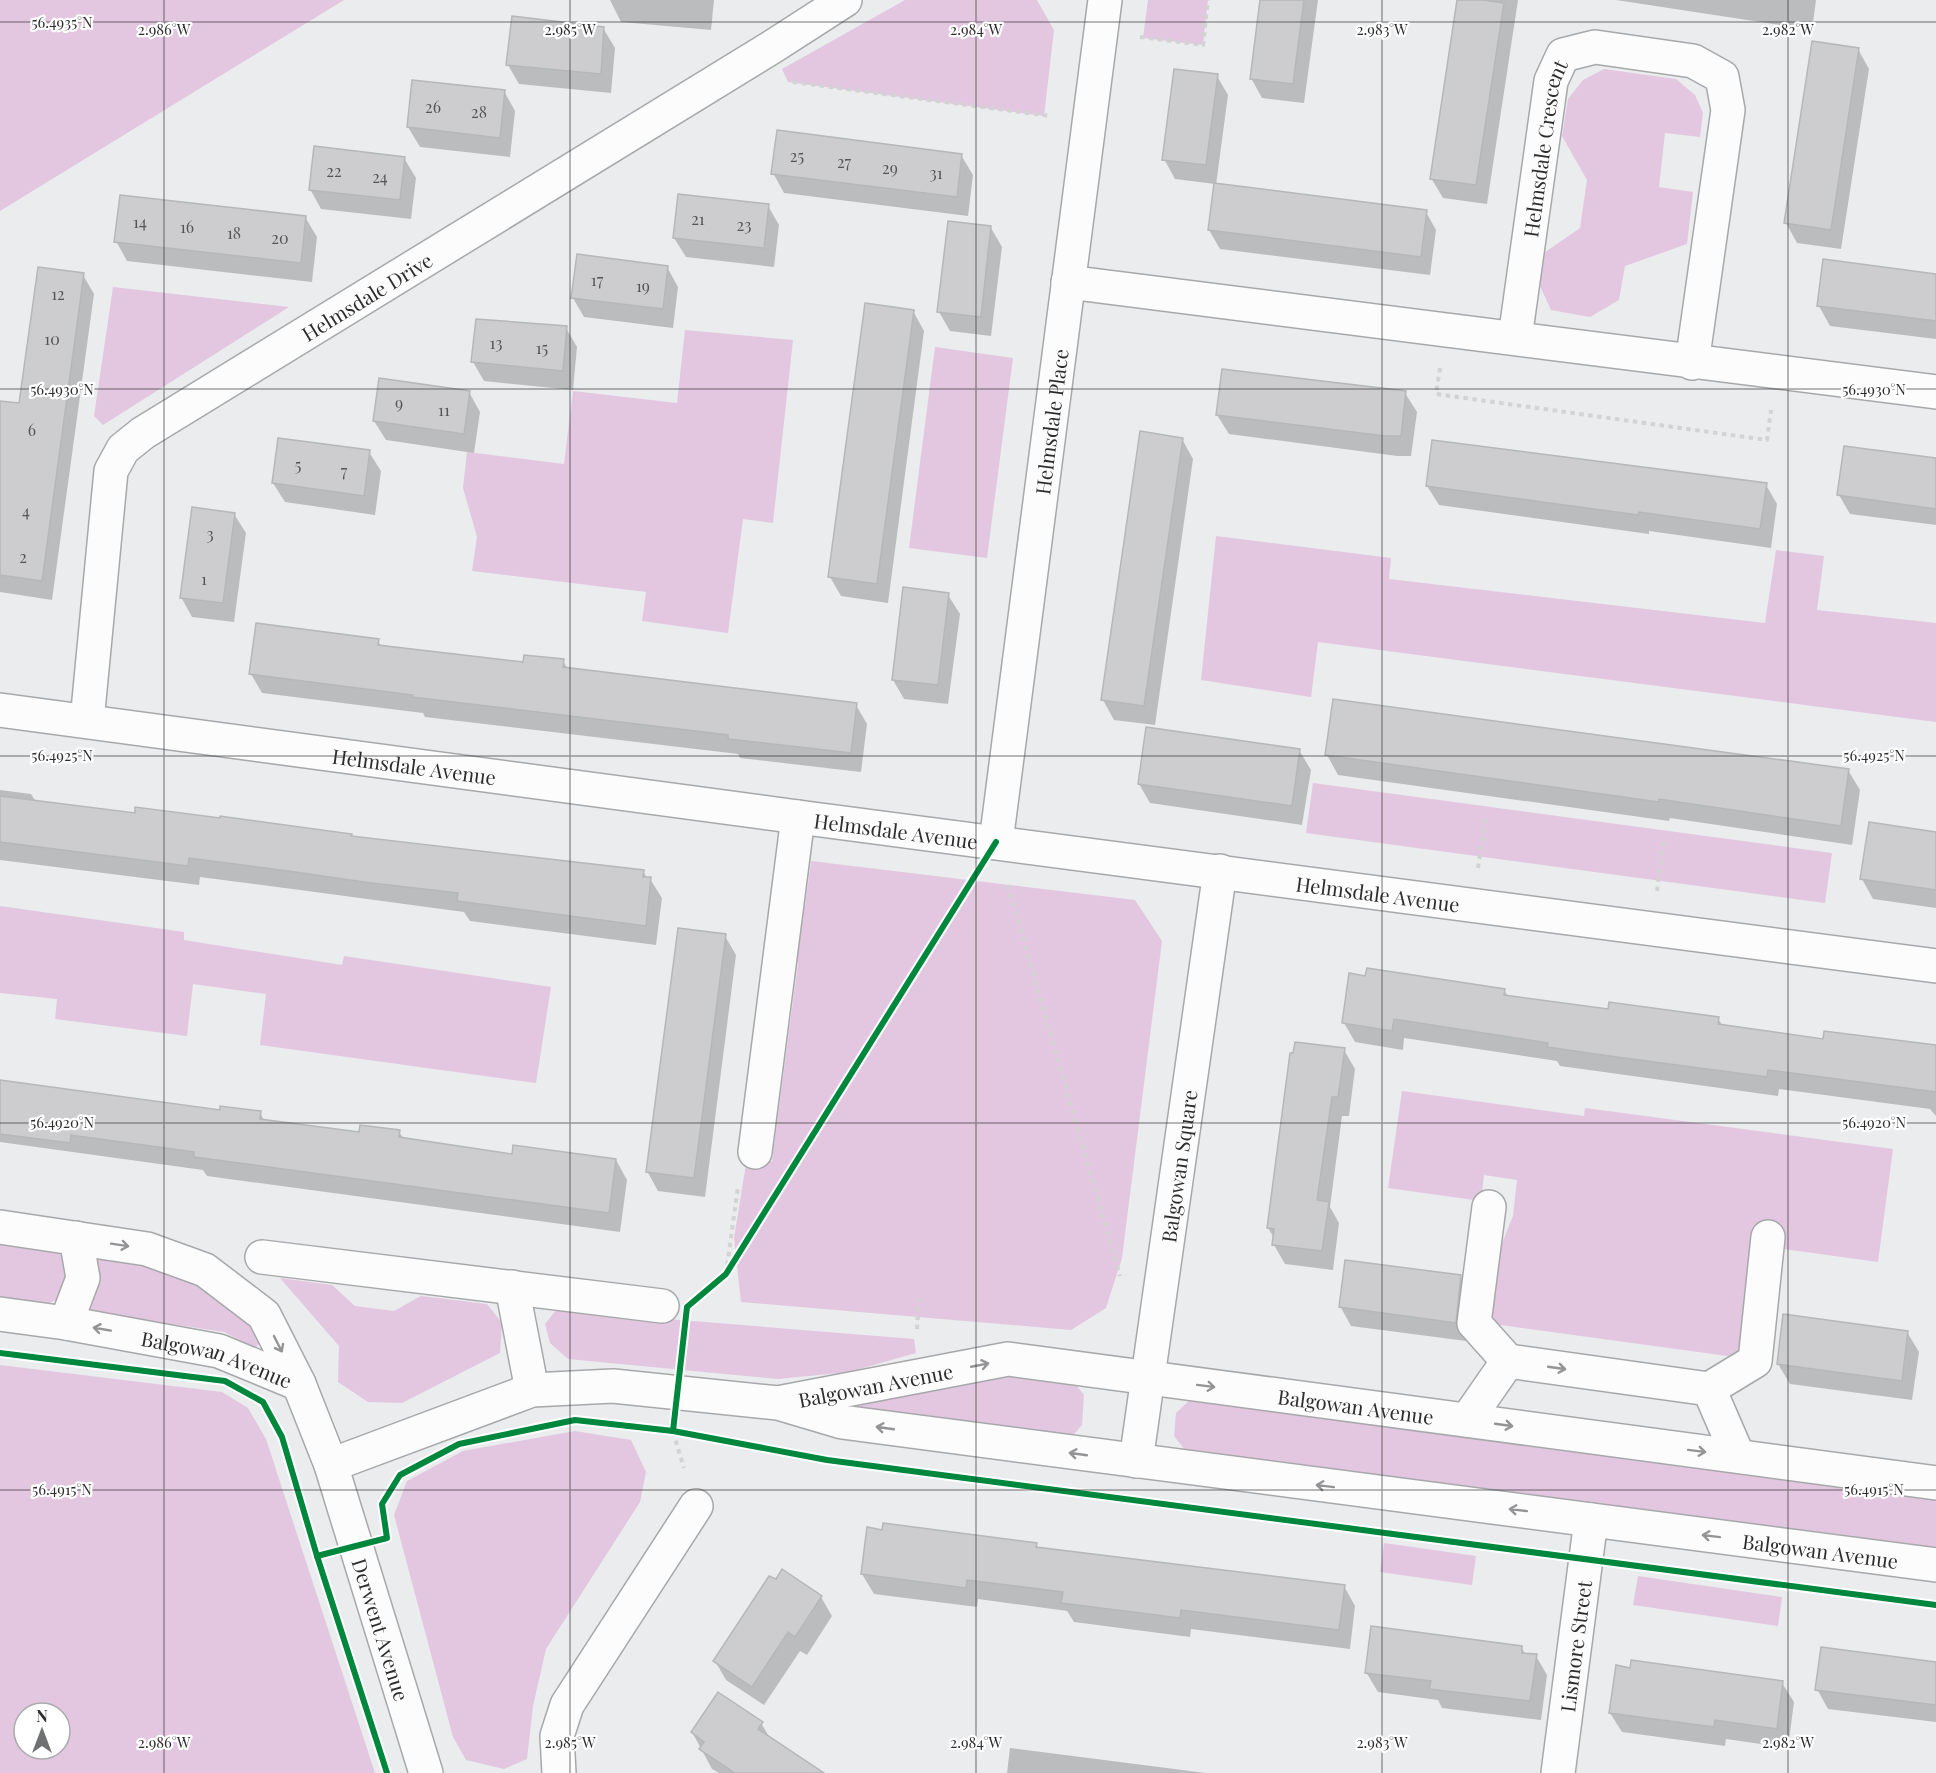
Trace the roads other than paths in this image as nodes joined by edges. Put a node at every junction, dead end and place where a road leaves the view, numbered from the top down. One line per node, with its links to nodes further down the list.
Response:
1 (845, 0): 8 (street, Helmsdale Drive)
2 (1105, 0): 3 (street, Helmsdale Place)
3 (1068, 282): 4 (street); 10 (street, Helmsdale Place)
4 (1515, 338): 5 (street); 5 (street, Helmsdale Crescent)
5 (1692, 363): 6 (street)
6 (1936, 393)
7 (0, 710): 8 (street, Helmsdale Avenue)
8 (87, 721): 9 (street, Helmsdale Avenue)
9 (798, 817): 10 (street, Helmsdale Avenue); 13 (street)
10 (996, 842): 11 (street, Helmsdale Avenue)
11 (1220, 871): 12 (street, Helmsdale Avenue); 24 (street, Balgowan Square)
12 (1936, 966)
13 (755, 1152)
14 (1489, 1208): 23 (street)
15 (0, 1227): 17 (street, Balgowan Avenue)
16 (1768, 1237): 26 (street)
17 (76, 1238): 22 (street); 25 (street, Balgowan Avenue, one-way to 25)
18 (262, 1257): 19 (street)
19 (512, 1287): 20 (street); 27 (street)
20 (662, 1306)
21 (0, 1314): 22 (street, Balgowan Avenue)
22 (66, 1323): 25 (street, Balgowan Avenue, one-way to 22)
23 (1508, 1361): 26 (street, one-way to 26); 29 (street)
24 (1148, 1378): 28 (street, Balgowan Avenue, one-way to 24); 29 (street, Balgowan Avenue, one-way to 29); 31 (street, Balgowan Square)
25 (298, 1384): 32 (street, Derwent Avenue)
26 (1709, 1389): 30 (street)
27 (532, 1390): 28 (street, Balgowan Avenue); 32 (street, Balgowan Avenue)
28 (778, 1403): 31 (street, Balgowan Avenue, one-way to 28)
29 (1467, 1420): 30 (street, Balgowan Avenue, one-way to 30)
30 (1738, 1456): 33 (street, Balgowan Avenue)
31 (1136, 1461): 35 (street, Balgowan Avenue, one-way to 31)
32 (331, 1465): 37 (street, Derwent Avenue)
33 (1936, 1483)
34 (696, 1506): 38 (street)
35 (1591, 1520): 36 (street, Balgowan Avenue, one-way to 35); 39 (street, Lismore Street)
36 (1936, 1565)
37 (426, 1773)
38 (559, 1773)
39 (1558, 1773)

